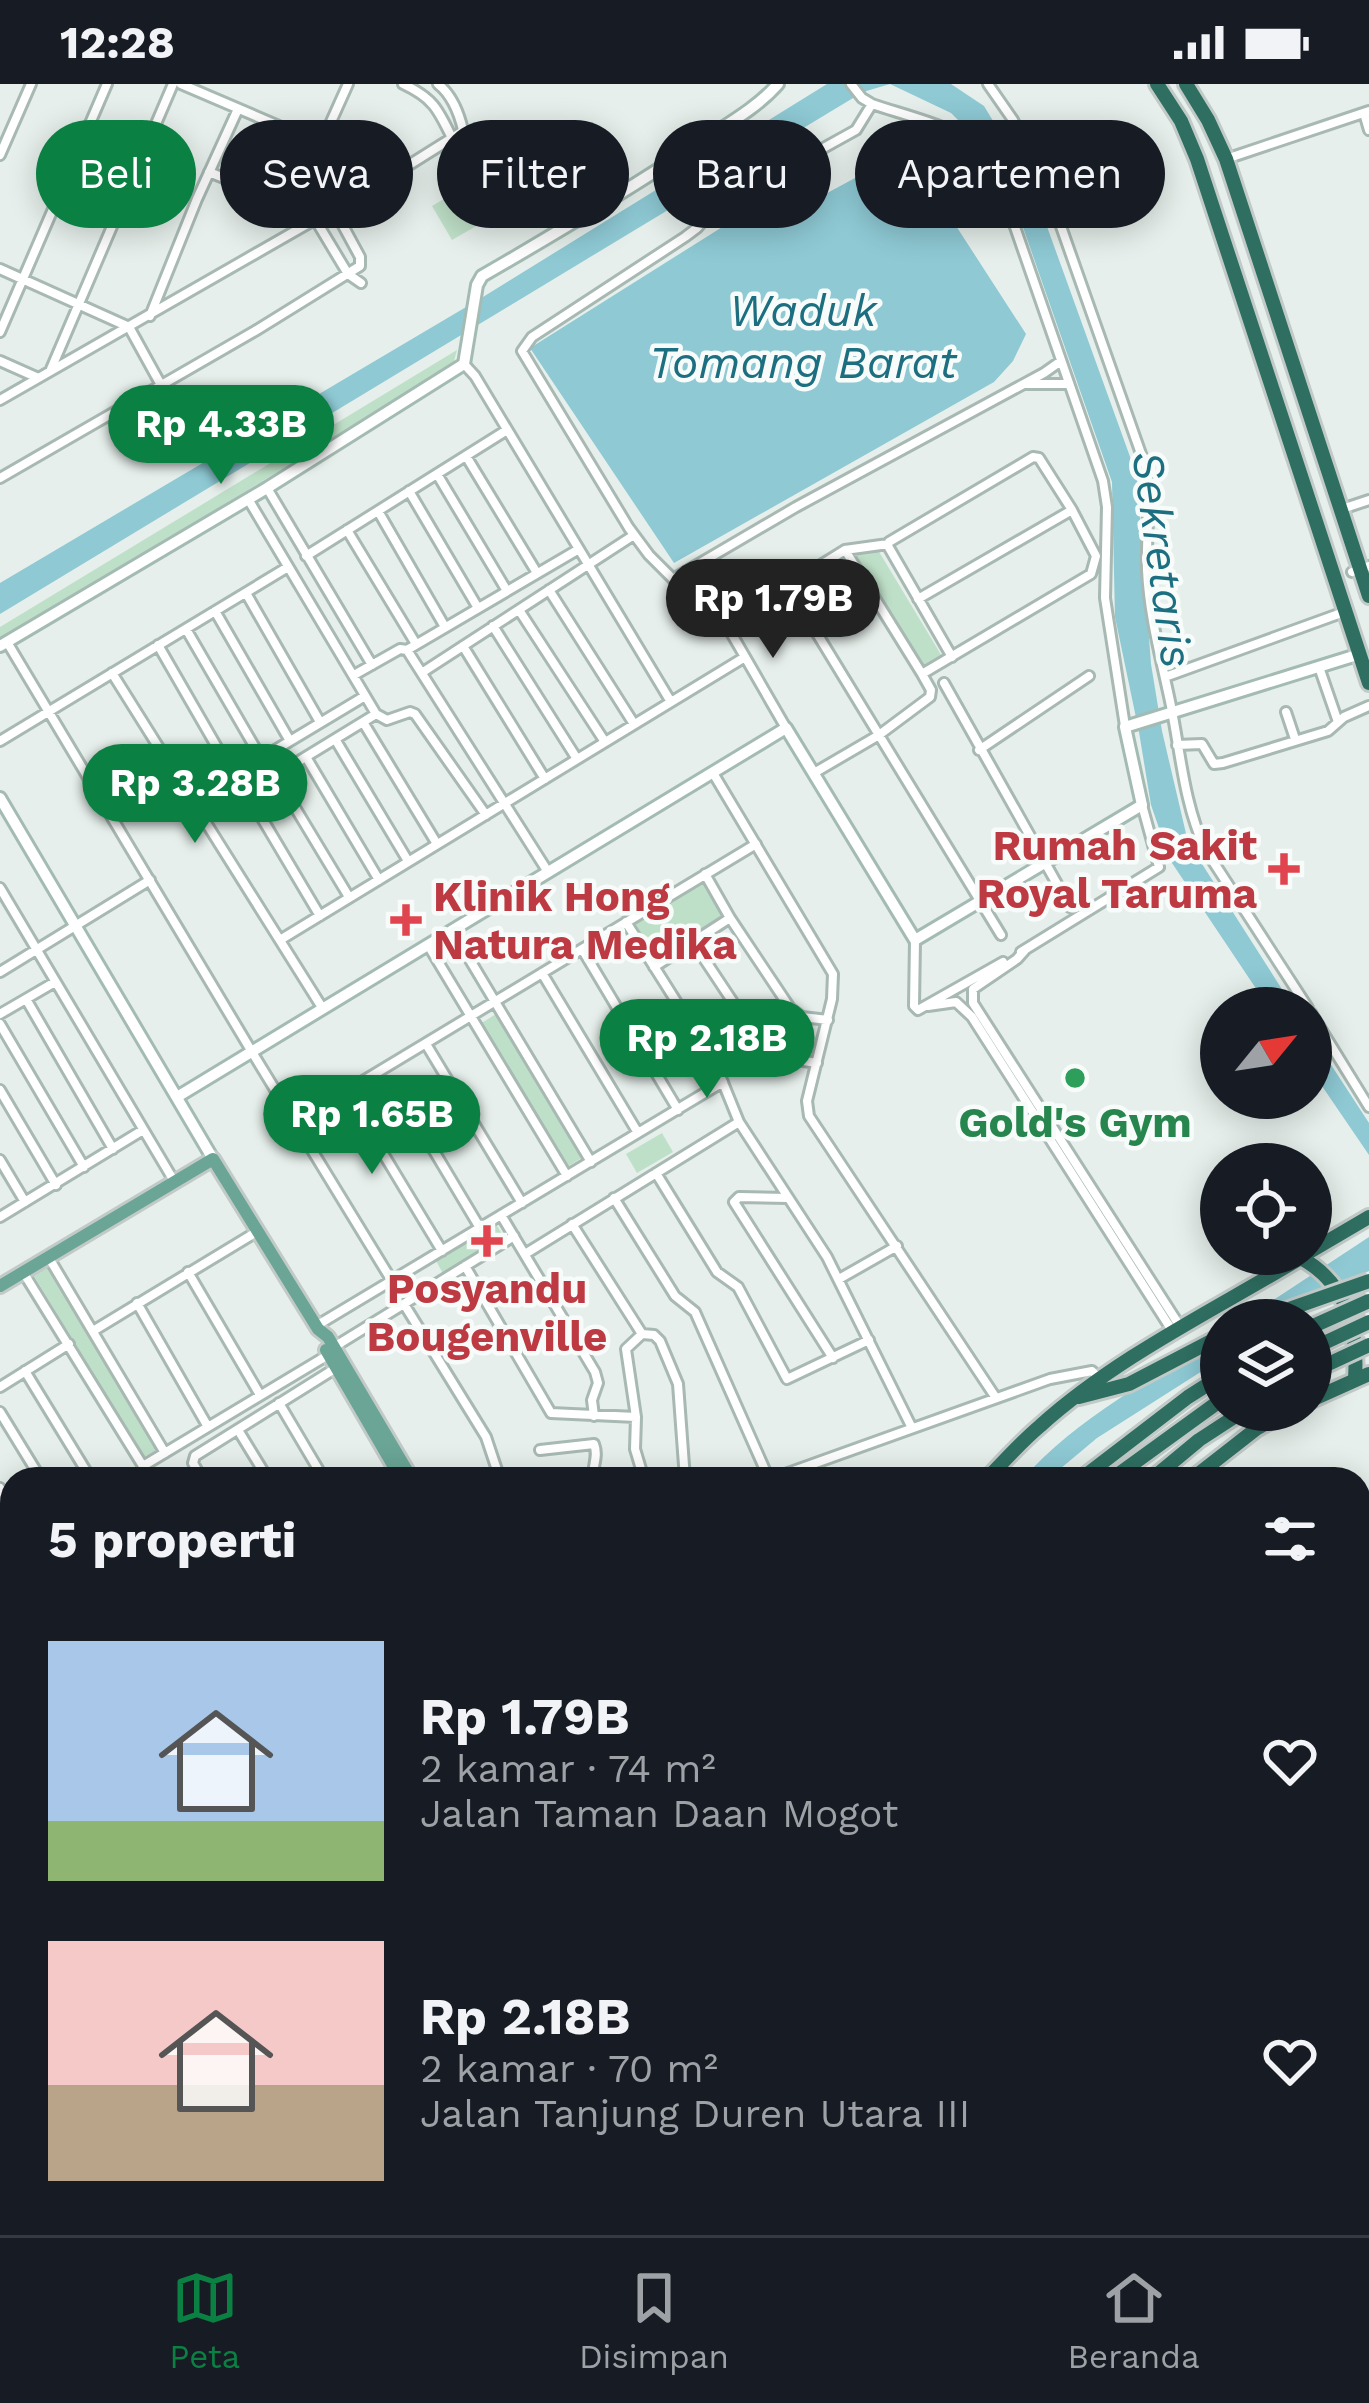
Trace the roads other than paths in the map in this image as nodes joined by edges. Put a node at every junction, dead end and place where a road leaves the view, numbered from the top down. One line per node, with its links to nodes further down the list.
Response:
1 (31, 84): 21 (street)
2 (107, 84): 30 (street)
3 (177, 84): 14 (street); 32 (street)
4 (348, 84): 17 (street)
5 (404, 84): 12 (street)
6 (778, 84): 38 (street)
7 (851, 84): 13 (street)
8 (988, 84): 99 (street)
9 (1157, 84): 46 (highway)
10 (1186, 84): 22 (highway)
11 (442, 86): 12 (street); 19 (street)
12 (433, 102): 18 (street)
13 (872, 104): 36 (street); 61 (street)
14 (238, 109): 16 (street); 23 (street)
15 (1366, 112): 20 (street); 22 (street)
16 (264, 120)
17 (332, 120)
18 (442, 120)
19 (459, 120)
20 (1369, 130)
21 (0, 154)
22 (1226, 159): 45 (highway)
23 (209, 172): 24 (street); 33 (street)
24 (220, 176)
25 (299, 228): 33 (street)
26 (322, 228): 29 (street)
27 (344, 228): 29 (street)
28 (0, 269): 30 (street)
29 (348, 274): 31 (street); 43 (street)
30 (23, 279): 32 (street); 35 (street)
31 (362, 283)
32 (81, 304): 34 (street); 39 (street)
33 (150, 316): 34 (street)
34 (129, 327): 39 (street); 43 (street)
35 (0, 332)
36 (1061, 361): 41 (street); 42 (street)
37 (0, 362): 40 (street)
38 (464, 363): 47 (street); 53 (street)
39 (51, 370): 40 (street)
40 (37, 378): 44 (street)
41 (1068, 383): 42 (street); 113 (street)
42 (1024, 384): 70 (street)
43 (161, 386): 52 (street)
44 (0, 400)
45 (1306, 404): 46 (highway); 48 (highway)
46 (1280, 413): 49 (highway)
47 (507, 430): 50 (street); 63 (street)
48 (1318, 441): 49 (highway); 58 (highway)
49 (1292, 449): 80 (highway)
50 (466, 456): 51 (street); 69 (street)
51 (437, 474): 54 (street); 73 (street)
52 (0, 478)
53 (266, 488): 55 (street); 65 (street)
54 (410, 491): 59 (street); 77 (street)
55 (248, 499): 67 (street); 85 (street)
56 (1369, 500): 58 (street)
57 (1072, 510): 62 (street); 76 (street); 91 (street)
58 (1340, 510): 68 (highway)
59 (378, 511): 60 (street); 83 (street)
60 (347, 530): 65 (street); 88 (street)
61 (634, 535): 66 (street); 70 (street)
62 (889, 543): 64 (street); 76 (street)
63 (579, 548): 66 (street); 69 (street)
64 (845, 550): 71 (street); 96 (street)
65 (306, 556): 92 (street)
66 (589, 565): 72 (street); 103 (street)
67 (289, 567): 74 (street); 97 (street)
68 (1360, 569): 75 (highway)
69 (537, 573): 73 (street)
70 (673, 578): 81 (street)
71 (788, 586): 81 (street); 115 (street)
72 (549, 590): 78 (street); 112 (street)
73 (507, 591): 77 (street)
74 (246, 592): 79 (street); 109 (street)
75 (1369, 596)
76 (918, 599): 91 (street)
77 (478, 608): 83 (street)
78 (519, 610): 82 (street); 120 (street)
79 (215, 611): 84 (street); 117 (street)
80 (1345, 612): 89 (highway); 99 (street)
81 (725, 624): 90 (street)
82 (494, 626): 87 (street); 125 (street)
83 (446, 627): 88 (street)
84 (186, 629): 86 (street); 124 (street)
85 (4, 644): 105 (street)
86 (158, 645): 95 (street); 128 (street)
87 (463, 646): 94 (street); 130 (street)
88 (412, 647): 92 (street); 94 (street)
89 (1360, 654): 93 (street); 101 (highway)
90 (745, 657): 103 (street); 114 (street)
91 (952, 657): 96 (street)
92 (372, 665): 97 (street)
93 (1319, 667): 107 (street); 111 (street)
94 (424, 672): 134 (street)
95 (112, 673): 105 (street); 133 (street)
96 (922, 674): 115 (street)
97 (354, 675): 102 (street)
98 (1090, 676): 122 (street)
99 (1165, 677): 107 (street)
100 (944, 683): 122 (street)
101 (1369, 683)
102 (365, 695): 108 (street); 109 (street)
103 (671, 702): 112 (street)
104 (1369, 706): 111 (street)
105 (49, 712): 119 (street); 144 (street)
106 (1286, 712): 118 (street)
107 (1168, 713): 113 (street); 121 (street)
108 (376, 714): 110 (street); 136 (street)
109 (320, 722): 117 (street)
110 (363, 722): 116 (street); 138 (street)
111 (1338, 723): 118 (street)
112 (634, 724): 120 (street)
113 (1129, 726): 135 (street)
114 (786, 728): 126 (street); 127 (street)
115 (879, 735): 127 (street); 148 (street)
116 (335, 739): 123 (street); 140 (street)
117 (290, 740): 124 (street)
118 (1295, 740): 121 (street)
119 (0, 741)
120 (605, 742): 125 (street)
121 (1177, 745): 168 (street)
122 (980, 750): 141 (street)
123 (305, 757): 129 (street); 145 (street)
124 (261, 758): 128 (street)
125 (577, 759): 130 (street)
126 (712, 772): 139 (street); 142 (street)
127 (813, 773): 158 (street)
128 (233, 775): 133 (street)
129 (276, 776): 131 (street); 147 (street)
130 (545, 778): 134 (street)
131 (247, 793): 137 (street); 151 (street)
132 (0, 798): 154 (street)
133 (192, 800): 137 (street)
134 (506, 803): 136 (street); 142 (street)
135 (1142, 805): 141 (street); 163 (street)
136 (486, 815): 138 (street)
137 (204, 819): 157 (street)
138 (438, 844): 140 (street)
139 (756, 844): 143 (street); 175 (street)
140 (409, 862): 145 (street)
141 (1046, 862): 148 (street); 150 (street)
142 (548, 872): 155 (street)
143 (705, 874): 152 (street); 153 (street)
144 (150, 880): 154 (street); 179 (street)
145 (379, 880): 147 (street)
146 (0, 888): 149 (street)
147 (350, 898): 151 (street)
148 (981, 901): 156 (street); 158 (street)
149 (4, 906): 162 (street)
150 (1070, 908)
151 (320, 916): 157 (street)
152 (730, 918): 159 (street); 175 (street)
153 (626, 922): 161 (street); 164 (street)
154 (76, 925): 162 (street); 185 (street)
155 (452, 931): 160 (street); 170 (street)
156 (1001, 935)
157 (280, 940): 172 (street)
158 (915, 940): 171 (street)
159 (693, 942): 164 (street); 180 (street)
160 (428, 945): 172 (street); 174 (street)
161 (582, 949): 166 (street); 188 (street)
162 (36, 950): 165 (street); 167 (street)
163 (1025, 950): 171 (street); 203 (street)
164 (654, 967): 182 (street)
165 (0, 972)
166 (542, 973): 170 (street); 193 (street)
167 (55, 982): 169 (street); 192 (street)
168 (1293, 987)
169 (26, 999): 173 (street); 194 (street)
170 (495, 1002): 174 (street); 197 (street)
171 (923, 1008): 203 (street)
172 (323, 1009): 179 (street)
173 (0, 1014)
174 (471, 1016): 177 (street); 200 (street)
175 (828, 1020): 180 (street)
176 (0, 1024): 198 (street)
177 (426, 1044): 181 (street); 184 (street)
178 (1332, 1048): 187 (street)
179 (252, 1052): 185 (street); 189 (street)
180 (817, 1063): 216 (street)
181 (447, 1079): 186 (street); 207 (street)
182 (724, 1082): 188 (street); 190 (street)
183 (0, 1090): 202 (street)
184 (346, 1092): 189 (street); 191 (street)
185 (177, 1097): 195 (street)
186 (406, 1104): 191 (street); 212 (street)
187 (1369, 1107)
188 (678, 1110): 193 (street)
189 (296, 1122): 226 (street)
190 (739, 1122): 199 (street); 205 (street)
191 (368, 1127): 217 (street)
192 (143, 1130): 194 (street); 201 (street)
193 (638, 1133): 197 (street)
194 (113, 1149): 198 (street)
195 (213, 1159): 201 (main road); 213 (main road)
196 (0, 1160): 206 (street)
197 (591, 1162): 200 (street)
198 (84, 1167): 202 (street)
199 (656, 1173): 204 (street); 245 (street)
200 (568, 1176): 207 (street)
201 (175, 1182): 219 (main road)
202 (56, 1185): 206 (street)
203 (1093, 1195): 236 (street)
204 (614, 1198): 211 (street); 281 (street)
205 (790, 1198): 225 (street); 245 (street)
206 (25, 1202): 209 (street)
207 (522, 1203): 208 (street)
208 (501, 1215): 212 (street); 214 (street)
209 (0, 1217)
210 (1369, 1217): 215 (highway)
211 (572, 1224): 218 (street); 238 (street)
212 (480, 1228): 217 (street)
213 (258, 1231): 222 (street); 235 (main road)
214 (514, 1237): 218 (street); 220 (street)
215 (1332, 1239)
216 (897, 1246): 225 (street); 255 (street)
217 (442, 1251): 226 (street)
218 (525, 1254): 260 (street)
219 (48, 1257): 221 (main road); 237 (street)
220 (465, 1266): 232 (street); 260 (street)
221 (23, 1272): 228 (main road); 241 (street)
222 (188, 1272): 231 (street); 254 (street)
223 (1270, 1275): 236 (highway)
224 (1322, 1275): 249 (highway)
225 (839, 1279): 240 (street)
226 (392, 1281): 235 (street)
227 (1369, 1281): 229 (highway, bridge)
228 (0, 1286)
229 (1318, 1299)
230 (1369, 1300): 233 (highway, bridge)
231 (136, 1303): 237 (street); 262 (street)
232 (404, 1304): 244 (street); 277 (street)
233 (1332, 1317)
234 (1369, 1322): 239 (highway, bridge)
235 (317, 1328): 244 (main road)
236 (1177, 1330): 250 (highway)
237 (93, 1331): 268 (street)
238 (643, 1334): 261 (street); 280 (street)
239 (1332, 1339)
240 (868, 1340): 245 (street); 263 (street)
241 (70, 1344): 248 (street); 269 (street)
242 (1369, 1345): 246 (highway, bridge)
243 (1200, 1347): 256 (highway)
244 (331, 1351): 247 (main road); 254 (street); 276 (main road)
245 (833, 1358)
246 (1332, 1362)
247 (336, 1368): 257 (street); 275 (main road)
248 (26, 1371): 251 (street); 271 (street)
249 (1362, 1376): 252 (highway)
250 (1100, 1379): 255 (street); 256 (highway)
251 (0, 1387)
252 (1332, 1390)
253 (1200, 1391): 284 (highway)
254 (260, 1395): 262 (street)
255 (996, 1398): 263 (street)
256 (1075, 1398): 283 (highway)
257 (279, 1403): 264 (street); 274 (street)
258 (0, 1412): 270 (street)
259 (1200, 1414): 285 (highway)
260 (594, 1416): 261 (street)
261 (636, 1417): 279 (street)
262 (208, 1426): 268 (street)
263 (912, 1428): 282 (street)
264 (238, 1430): 272 (street); 273 (street)
265 (1211, 1431): 286 (highway)
266 (1253, 1431): 287 (highway)
267 (540, 1450): 278 (street)
268 (165, 1453): 269 (street)
269 (143, 1466)
270 (34, 1467)
271 (84, 1467)
272 (195, 1467)
273 (261, 1467)
274 (316, 1467)
275 (394, 1467)
276 (404, 1467)
277 (496, 1467)
278 (593, 1467)
279 (640, 1467)
280 (684, 1467)
281 (765, 1467)
282 (803, 1467)
283 (999, 1467)
284 (1096, 1467)
285 (1127, 1467)
286 (1165, 1467)
287 (1207, 1467)

